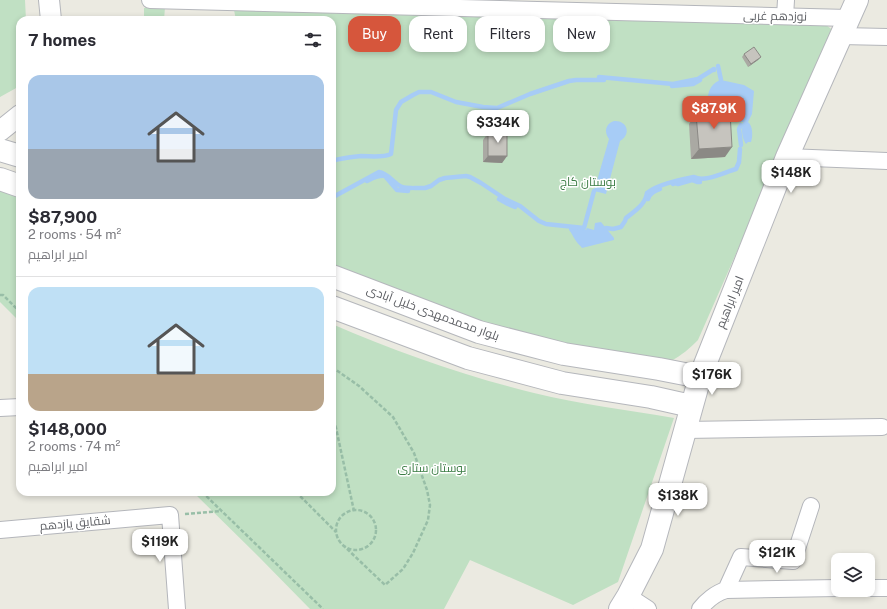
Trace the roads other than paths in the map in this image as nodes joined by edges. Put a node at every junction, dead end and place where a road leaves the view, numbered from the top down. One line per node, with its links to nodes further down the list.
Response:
1 (50, 0): 4 (street)
2 (150, 0): 5 (street, نوزدهم غربی)
3 (786, 0): 5 (street)
4 (51, 16)
5 (785, 16): 6 (street, نوزدهم غربی)
6 (849, 18): 7 (street, نوزدهم غربی); 12 (main road, امیر ابراهیم)
7 (887, 37)
8 (16, 118): 9 (street)
9 (0, 131)
10 (0, 150): 11 (main road)
11 (16, 155)
12 (787, 157): 13 (street); 19 (main road, امیر ابراهیم)
13 (887, 160)
14 (0, 179): 15 (main road)
15 (16, 185)
16 (336, 278): 18 (main road, بلوار محمدمهدی خلیل آبادی)
17 (336, 308): 20 (main road)
18 (659, 369): 19 (main road, بلوار محمدمهدی خلیل آبادی); 20 (main road)
19 (700, 377): 21 (main road, امیر ابراهیم)
20 (651, 397): 21 (main road)
21 (691, 406): 25 (main road, امیر ابراهیم)
22 (16, 407): 23 (street)
23 (0, 408)
24 (882, 427): 25 (street)
25 (685, 430): 32 (main road, امیر ابراهیم)
26 (811, 506): 31 (street)
27 (0, 530): 33 (street, شقایق یازدهم)
28 (831, 588): 31 (street)
29 (875, 588): 30 (street)
30 (887, 588)
31 (726, 590): 35 (street)
32 (624, 603): 34 (street)
33 (177, 609)
34 (648, 609)
35 (700, 609)

